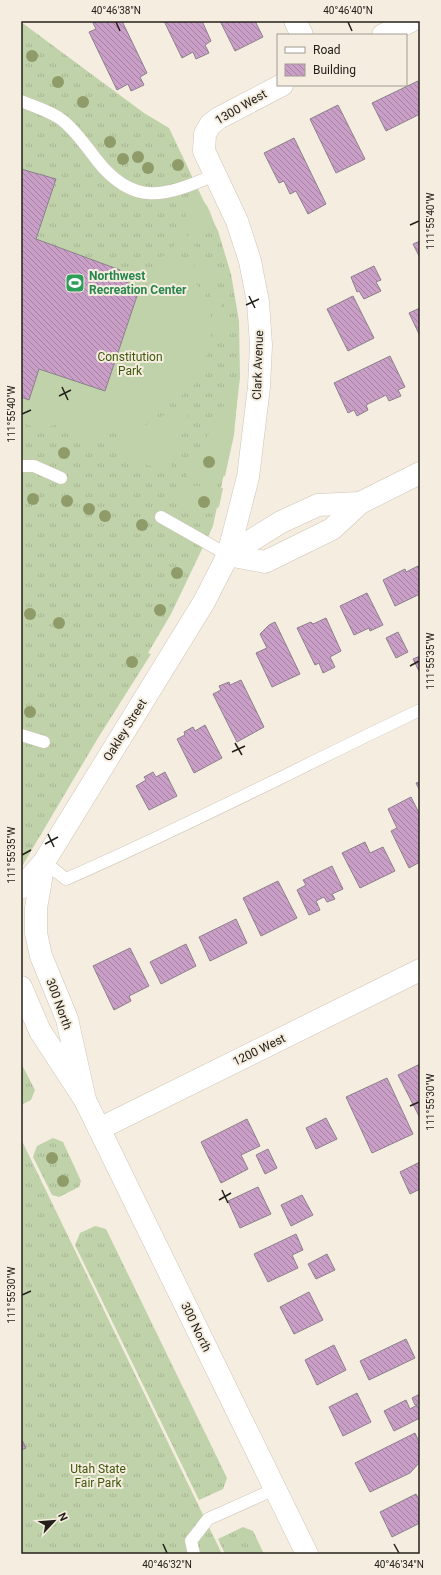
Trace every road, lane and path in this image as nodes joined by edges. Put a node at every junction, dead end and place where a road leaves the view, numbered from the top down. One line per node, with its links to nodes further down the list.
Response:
1 (295, 21): 3 (street)
2 (411, 21): 4 (street)
3 (302, 34)
4 (385, 34)
5 (280, 86): 7 (street, 1300 West)
6 (21, 101): 8 (lane)
7 (204, 134): 8 (street, Clark Avenue)
8 (214, 175): 13 (street, Clark Avenue)
9 (21, 466): 11 (lane)
10 (420, 474): 13 (street)
11 (61, 478)
12 (161, 517): 13 (lane)
13 (228, 555): 17 (street, Oakley Street)
14 (420, 710): 17 (lane)
15 (21, 735): 16 (lane)
16 (44, 742)
17 (44, 862): 18 (street); 19 (street, Oakley Street)
18 (21, 888)
19 (36, 908): 23 (street, 300 North)
20 (21, 937): 23 (street)
21 (420, 970): 24 (street, 1200 West)
22 (21, 986): 23 (street, 300 North)
23 (86, 1100): 24 (street, 300 North)
24 (99, 1129): 25 (street, 300 North)
25 (275, 1489): 26 (lane); 27 (street, 300 North)
26 (194, 1554)
27 (307, 1554)

